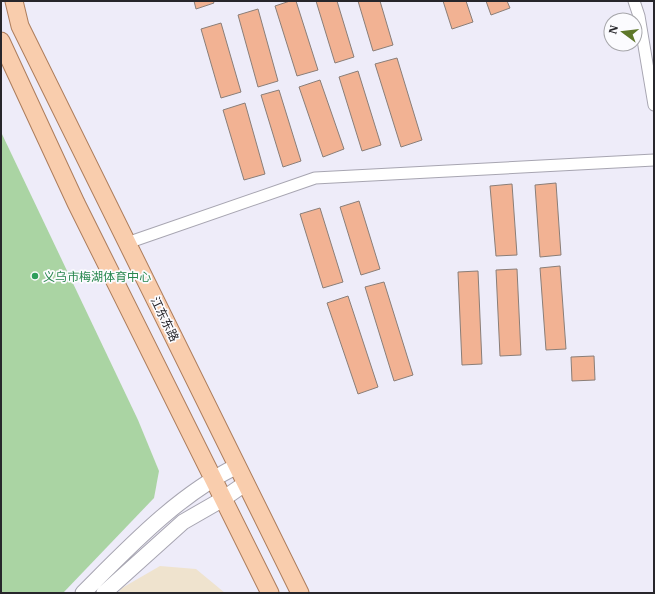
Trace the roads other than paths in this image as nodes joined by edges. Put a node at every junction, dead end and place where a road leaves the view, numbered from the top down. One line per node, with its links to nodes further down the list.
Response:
1 (14, 1): 6 (main road, 江东东路)
2 (634, 1): 4 (street)
3 (1, 41): 8 (main road)
4 (654, 105)
5 (654, 160): 6 (street)
6 (128, 243): 7 (main road, 江东东路)
7 (237, 466): 8 (street); 9 (main road, 江东东路)
8 (212, 478): 10 (main road); 11 (street)
9 (246, 482): 10 (street); 14 (main road, 江东东路)
10 (223, 499): 12 (street); 13 (main road)
11 (83, 593)
12 (104, 593)
13 (270, 593)
14 (300, 593)

